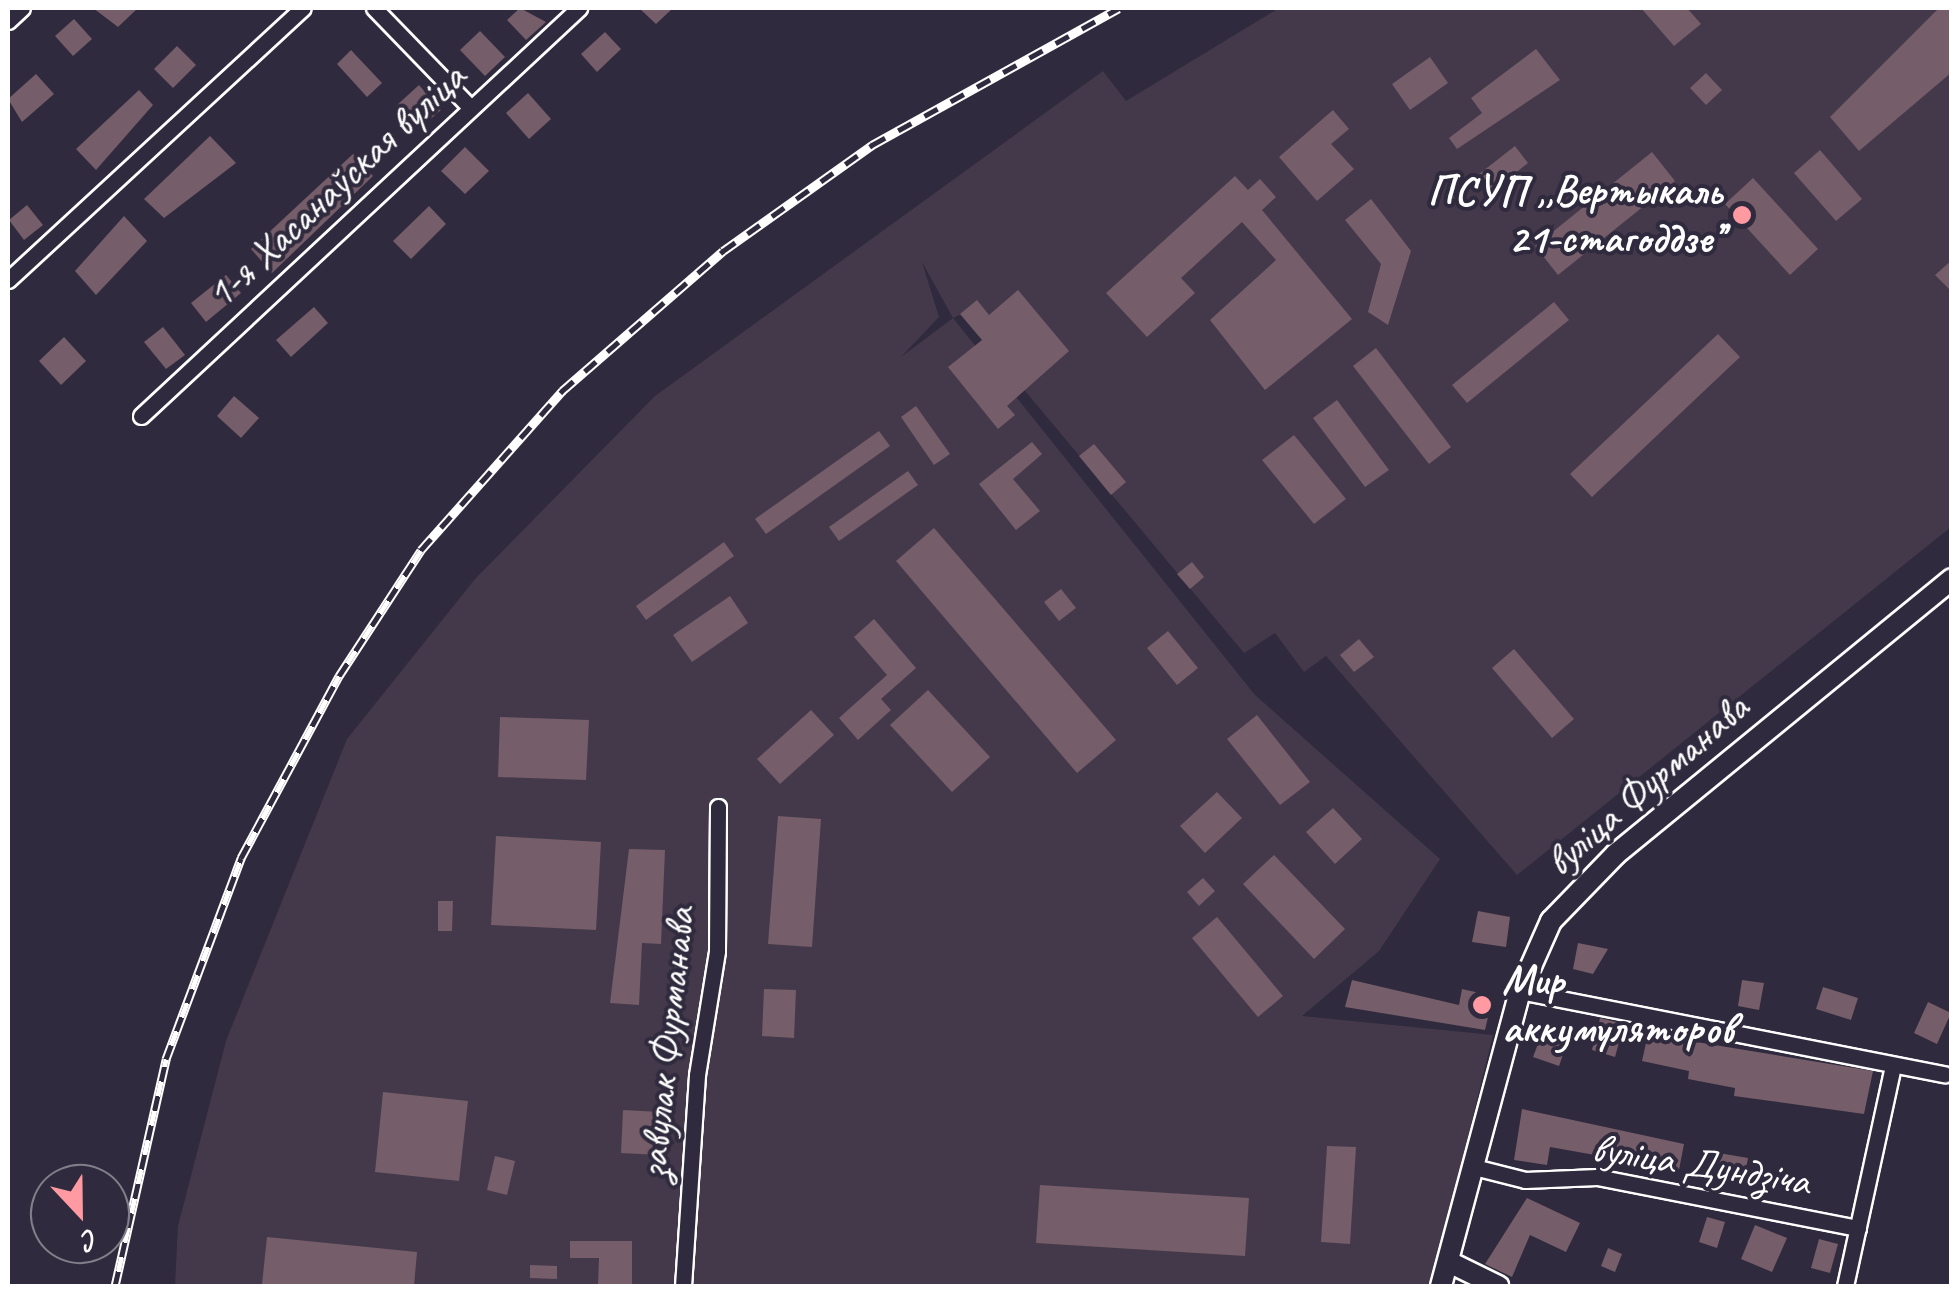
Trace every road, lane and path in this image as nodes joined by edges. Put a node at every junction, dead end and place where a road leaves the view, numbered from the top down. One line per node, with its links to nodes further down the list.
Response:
1 (22, 8): 5 (street)
2 (302, 8): 7 (street)
3 (374, 8): 6 (street)
4 (579, 8): 6 (street, 1-я Хасанаўская вуліца)
5 (8, 20)
6 (471, 108): 8 (street, 1-я Хасанаўская вуліца)
7 (8, 280)
8 (142, 416)
9 (1952, 579): 11 (street, вуліца Фурманава)
10 (718, 807): 17 (street, завулак Фурманава)
11 (1520, 991): 12 (street); 14 (street, вуліца Фурманава)
12 (1893, 1064): 13 (street); 15 (street)
13 (1944, 1074)
14 (1474, 1167): 15 (street, вуліца Дундзіча); 16 (street, вуліца Фурманава)
15 (1858, 1228): 20 (street)
16 (1449, 1262): 18 (street, вуліца Фурманава); 19 (street)
17 (683, 1286)
18 (1441, 1286)
19 (1498, 1286)
20 (1844, 1286)

